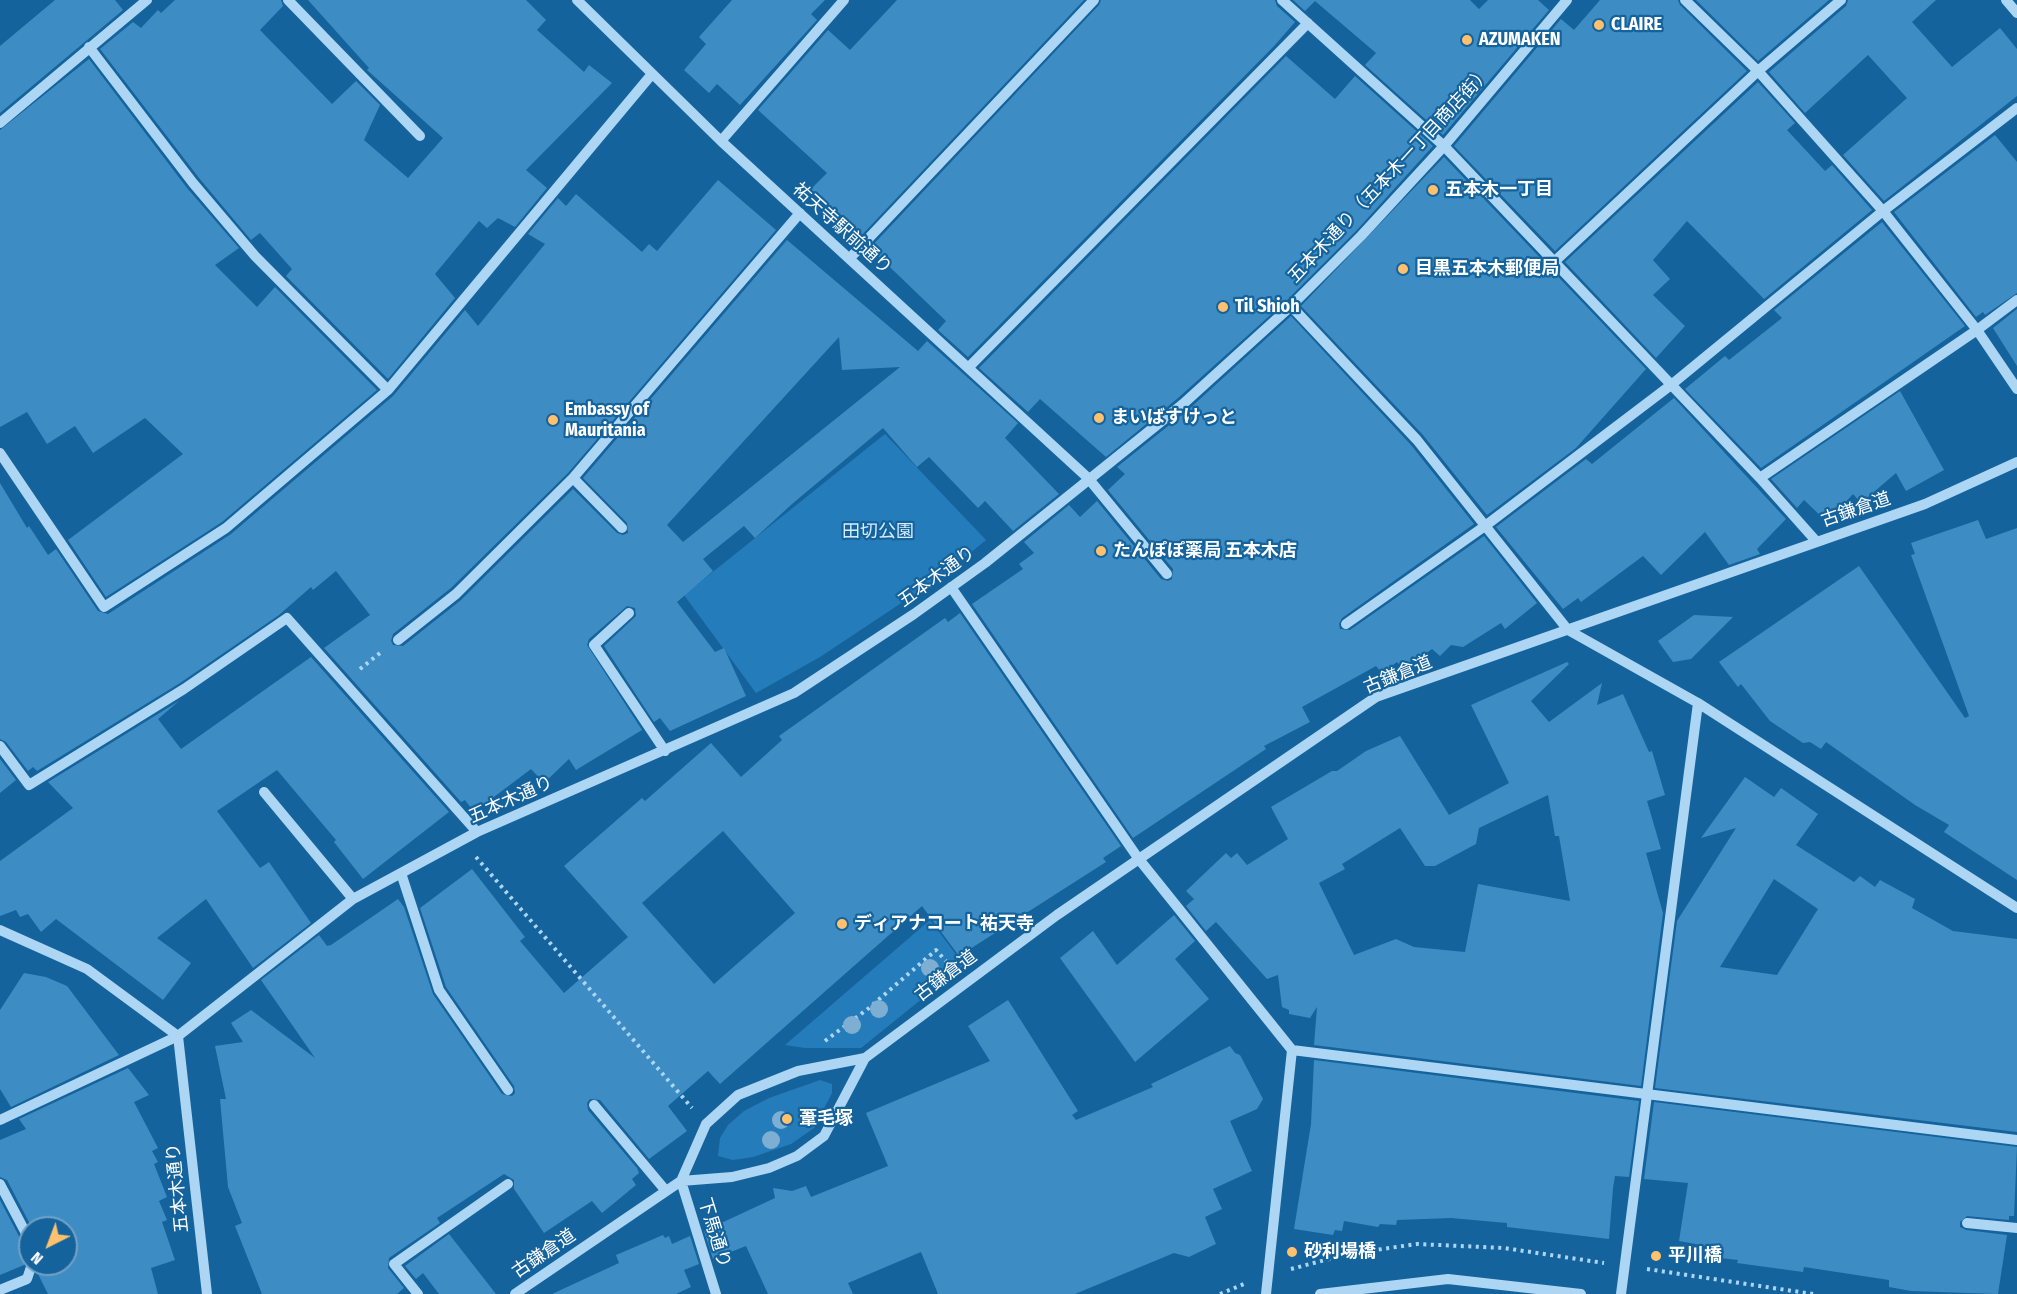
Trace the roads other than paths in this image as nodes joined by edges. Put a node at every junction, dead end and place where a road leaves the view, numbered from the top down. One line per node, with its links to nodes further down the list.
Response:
1 (147, 0): 13 (street)
2 (288, 0): 18 (street)
3 (579, 0): 15 (street, 祐天寺駅前通り)
4 (844, 0): 19 (street)
5 (1094, 0): 23 (street)
6 (1282, 0): 12 (street)
7 (1567, 0): 20 (street, 五本木通り（五本木一丁目商店街）)
8 (1685, 0): 14 (street)
9 (1841, 0): 14 (street)
10 (2006, 0): 11 (street)
11 (2017, 13)
12 (1308, 23): 20 (street); 28 (street)
13 (89, 48): 17 (street); 31 (street)
14 (1758, 71): 21 (street); 24 (street)
15 (652, 74): 19 (street, 祐天寺駅前通り); 31 (street)
16 (2017, 108): 21 (street)
17 (0, 123)
18 (420, 136)
19 (722, 141): 22 (street, 祐天寺駅前通り)
20 (1444, 146): 24 (street); 26 (street, 五本木通り（五本木一丁目商店街）)
21 (1883, 211): 27 (street); 29 (street)
22 (800, 213): 23 (street, 祐天寺駅前通り); 34 (street)
23 (850, 258): 28 (street, 祐天寺駅前通り)
24 (1554, 262): 29 (street)
25 (2017, 300): 27 (street)
26 (1291, 306): 35 (street, 五本木通り（五本木一丁目商店街）); 37 (street)
27 (1977, 330): 30 (street); 36 (street)
28 (968, 368): 35 (street, 祐天寺駅前通り)
29 (1671, 385): 36 (street); 37 (street)
30 (2017, 389)
31 (388, 390): 32 (street)
32 (0, 453)
33 (2017, 462): 39 (street, 古鎌倉道)
34 (573, 477): 38 (street); 45 (street)
35 (1088, 478): 40 (street, 祐天寺駅前通り); 41 (street, 五本木通り)
36 (1760, 478): 39 (street)
37 (1485, 526): 43 (street); 44 (street)
38 (622, 528)
39 (1816, 541): 44 (street, 古鎌倉道)
40 (1167, 574)
41 (951, 587): 48 (street, 五本木通り); 51 (street)
42 (629, 613): 48 (street)
43 (1346, 624)
44 (1568, 630): 46 (street); 51 (street, 古鎌倉道)
45 (398, 640)
46 (1698, 703): 54 (street); 60 (street)
47 (0, 746): 50 (street)
48 (665, 751): 50 (street, 五本木通り)
49 (264, 792): 53 (street)
50 (477, 832): 52 (street, 五本木通り)
51 (1138, 858): 57 (street); 58 (street, 古鎌倉道)
52 (400, 873): 53 (street, 五本木通り); 59 (street)
53 (353, 899): 56 (street, 五本木通り)
54 (2017, 908)
55 (0, 930): 56 (street)
56 (178, 1036): 62 (street); 73 (street, 五本木通り)
57 (1292, 1050): 60 (street); 77 (street)
58 (865, 1058): 64 (street, 古鎌倉道); 64 (street, 古鎌倉道)
59 (508, 1090)
60 (1646, 1093): 63 (street); 80 (street)
61 (594, 1105): 67 (street)
62 (0, 1120)
63 (2017, 1140)
64 (681, 1181): 67 (street, 古鎌倉道); 76 (street, 下馬通り)
65 (0, 1184): 68 (street)
66 (508, 1184): 74 (street)
67 (666, 1191): 75 (street, 古鎌倉道)
68 (18, 1219)
69 (1967, 1223): 70 (street)
70 (2017, 1228)
71 (28, 1276): 72 (street)
72 (0, 1290)
73 (207, 1294)
74 (418, 1294)
75 (515, 1294)
76 (716, 1294)
77 (1266, 1294)
78 (1320, 1294): 79 (street)
79 (1581, 1294)
80 (1621, 1294)

